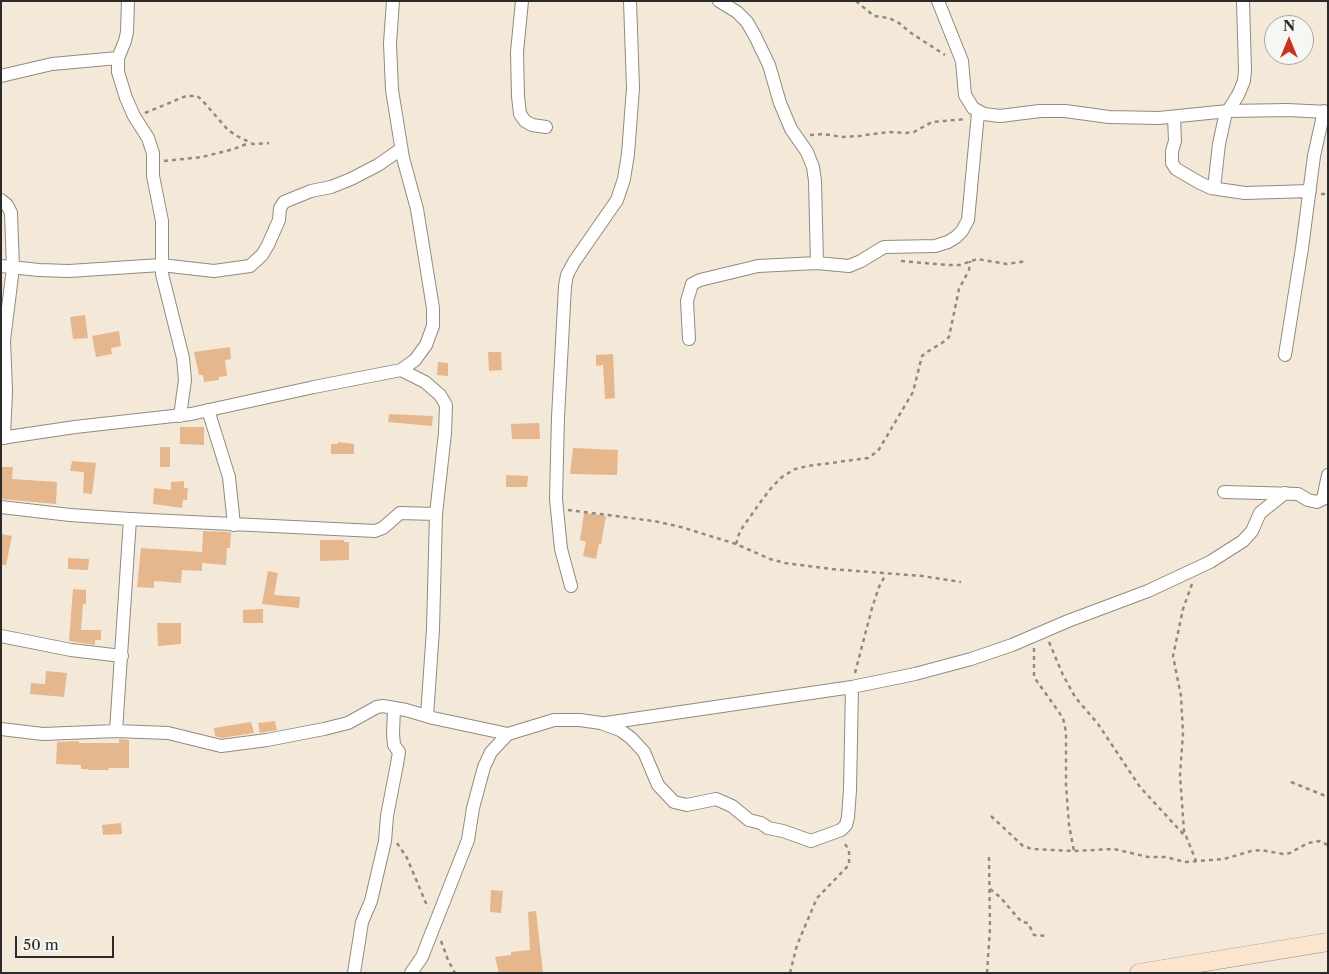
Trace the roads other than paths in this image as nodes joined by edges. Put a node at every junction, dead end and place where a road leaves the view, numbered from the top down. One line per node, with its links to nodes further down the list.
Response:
1 (128, 1): 8 (street)
2 (393, 1): 15 (street)
3 (522, 1): 14 (street)
4 (630, 1): 35 (street)
5 (720, 1): 19 (street)
6 (938, 1): 12 (street)
7 (1243, 1): 10 (street)
8 (118, 58): 9 (street); 20 (street)
9 (1, 76)
10 (1227, 112): 11 (street); 13 (street); 16 (street)
11 (1326, 112): 17 (street)
12 (978, 116): 13 (street); 19 (street)
13 (1174, 117): 16 (street)
14 (546, 127)
15 (401, 149): 20 (street); 24 (street)
16 (1214, 188): 17 (street)
17 (1310, 191): 23 (street)
18 (1, 200): 21 (street)
19 (818, 264): 22 (street)
20 (161, 265): 21 (street); 26 (street)
21 (7, 267): 27 (street)
22 (689, 339)
23 (1285, 355)
24 (401, 370): 25 (street); 32 (street)
25 (208, 410): 26 (street); 34 (street)
26 (180, 416): 27 (street)
27 (3, 438)
28 (1328, 475): 30 (street)
29 (1224, 492): 30 (street)
30 (1285, 493): 38 (street)
31 (1, 507): 33 (street)
32 (436, 514): 34 (street); 40 (street)
33 (130, 519): 34 (street); 37 (street)
34 (234, 525)
35 (571, 586)
36 (1, 636): 37 (street)
37 (122, 656): 43 (street)
38 (852, 687): 41 (street); 41 (street)
39 (394, 708): 40 (street); 43 (street); 47 (street)
40 (427, 716): 44 (street)
41 (601, 723): 44 (street)
42 (1, 729): 43 (street)
43 (116, 731)
44 (508, 734): 48 (street)
45 (1328, 942): 46 (street)
46 (1171, 970): 49 (street)
47 (354, 973)
48 (411, 973)
49 (1139, 973)

